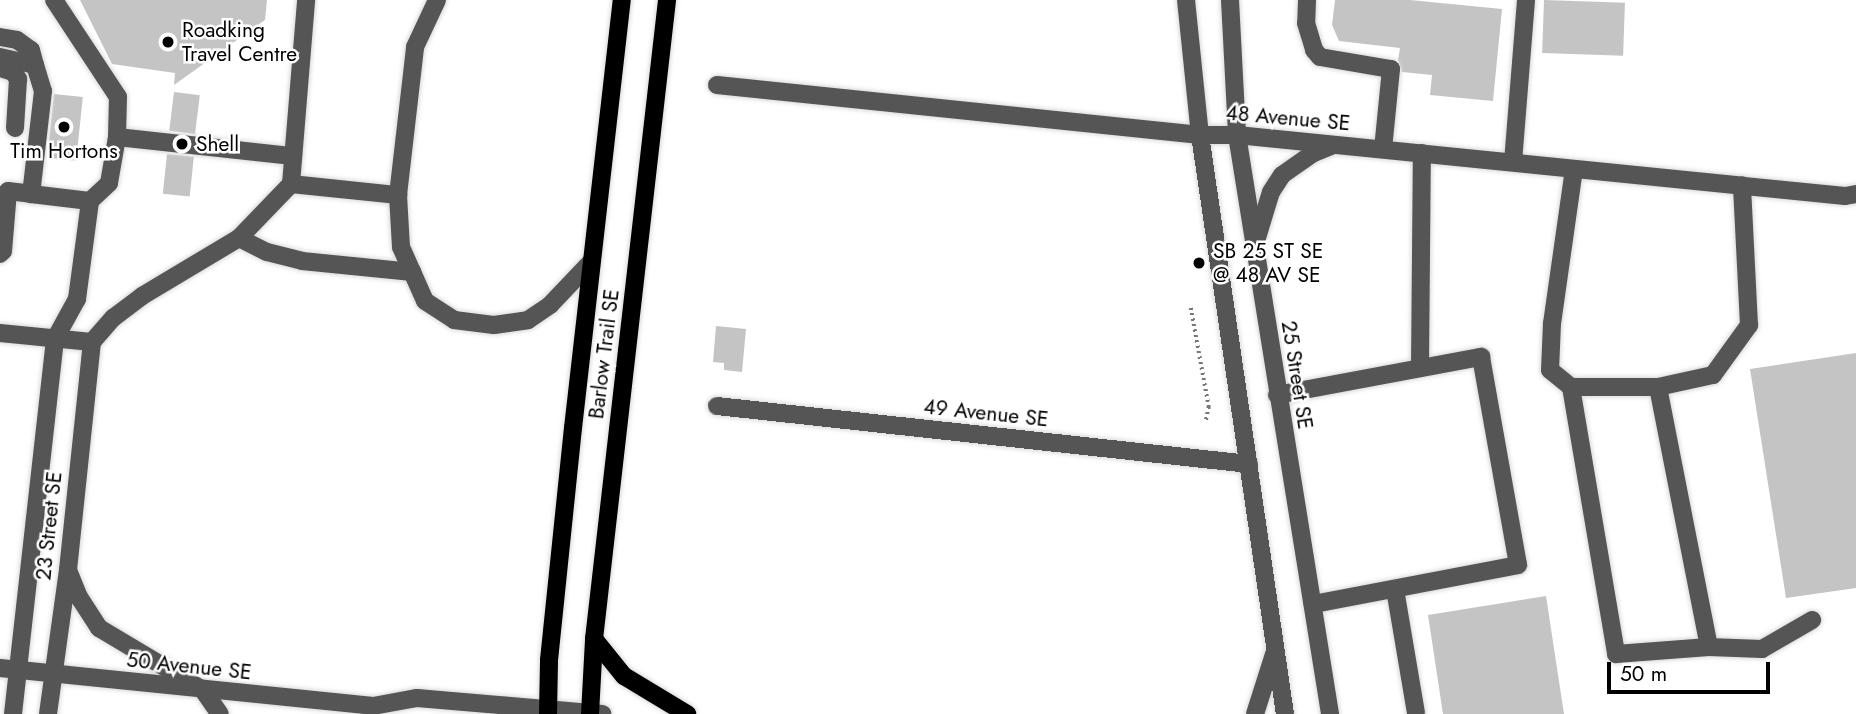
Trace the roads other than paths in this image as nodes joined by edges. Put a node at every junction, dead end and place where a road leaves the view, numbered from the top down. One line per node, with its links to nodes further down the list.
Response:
1 (54, 0): 18 (street)
2 (306, 0): 22 (street)
3 (437, 0): 29 (street)
4 (622, 0): 34 (main road, Barlow Trail SE)
5 (667, 0): 49 (main road, Barlow Trail SE)
6 (1186, 0): 16 (street)
7 (1230, 0): 17 (street, 25 Street SE)
8 (1307, 0): 20 (street)
9 (1527, 0): 23 (street)
10 (0, 37): 12 (street)
11 (0, 57): 12 (street)
12 (35, 65): 27 (street)
13 (0, 68): 15 (street)
14 (717, 85): 16 (street, 48 Avenue SE)
15 (15, 128)
16 (1200, 135): 17 (street, 48 Avenue SE); 44 (street)
17 (1237, 135): 19 (street, 48 Avenue SE); 32 (street, 25 Street SE)
18 (117, 138): 22 (street); 30 (street)
19 (1334, 144): 20 (street, 48 Avenue SE); 32 (street)
20 (1383, 149): 21 (street, 48 Avenue SE)
21 (1422, 153): 23 (street, 48 Avenue SE); 39 (street)
22 (293, 156): 25 (street)
23 (1513, 163): 24 (street, 48 Avenue SE)
24 (1574, 169): 26 (street, 48 Avenue SE); 40 (street)
25 (290, 184): 29 (street); 31 (street)
26 (1742, 186): 28 (street, 48 Avenue SE); 41 (street)
27 (31, 194): 30 (street); 33 (street)
28 (1856, 194)
29 (398, 195): 35 (street)
30 (90, 201): 37 (street)
31 (239, 238): 35 (street); 38 (street)
32 (1254, 247): 42 (street, 25 Street SE)
33 (0, 254)
34 (591, 262): 35 (street); 56 (main road, Barlow Trail SE)
35 (412, 272)
36 (0, 333): 37 (street)
37 (55, 339): 38 (street); 52 (street, 23 Street SE)
38 (92, 342): 45 (street, 23 Street SE)
39 (1420, 368): 42 (street); 46 (street)
40 (1571, 387): 41 (street); 51 (street)
41 (1658, 387): 51 (street)
42 (1277, 395): 47 (street, 25 Street SE)
43 (717, 406): 44 (street, 49 Avenue SE)
44 (1249, 464): 50 (street)
45 (68, 570): 53 (street, 23 Street SE); 54 (street)
46 (1395, 589): 47 (street); 57 (street)
47 (1313, 604): 65 (street, 25 Street SE)
48 (1812, 620): 51 (street)
49 (594, 639): 61 (main road, Barlow Trail SE); 62 (main road)
50 (1276, 647): 63 (street); 64 (street)
51 (1709, 648)
52 (9, 669): 53 (street, 50 Avenue SE); 58 (street, 23 Street SE)
53 (54, 675): 54 (street, 50 Avenue SE); 59 (street, 23 Street SE)
54 (203, 690): 55 (street, 50 Avenue SE); 60 (street)
55 (378, 710): 56 (street, 50 Avenue SE)
56 (548, 711): 61 (street, 50 Avenue SE)
57 (1416, 713)
58 (13, 714)
59 (48, 714)
60 (220, 714)
61 (594, 714)
62 (687, 714)
63 (1255, 714)
64 (1285, 714)
65 (1330, 714)

